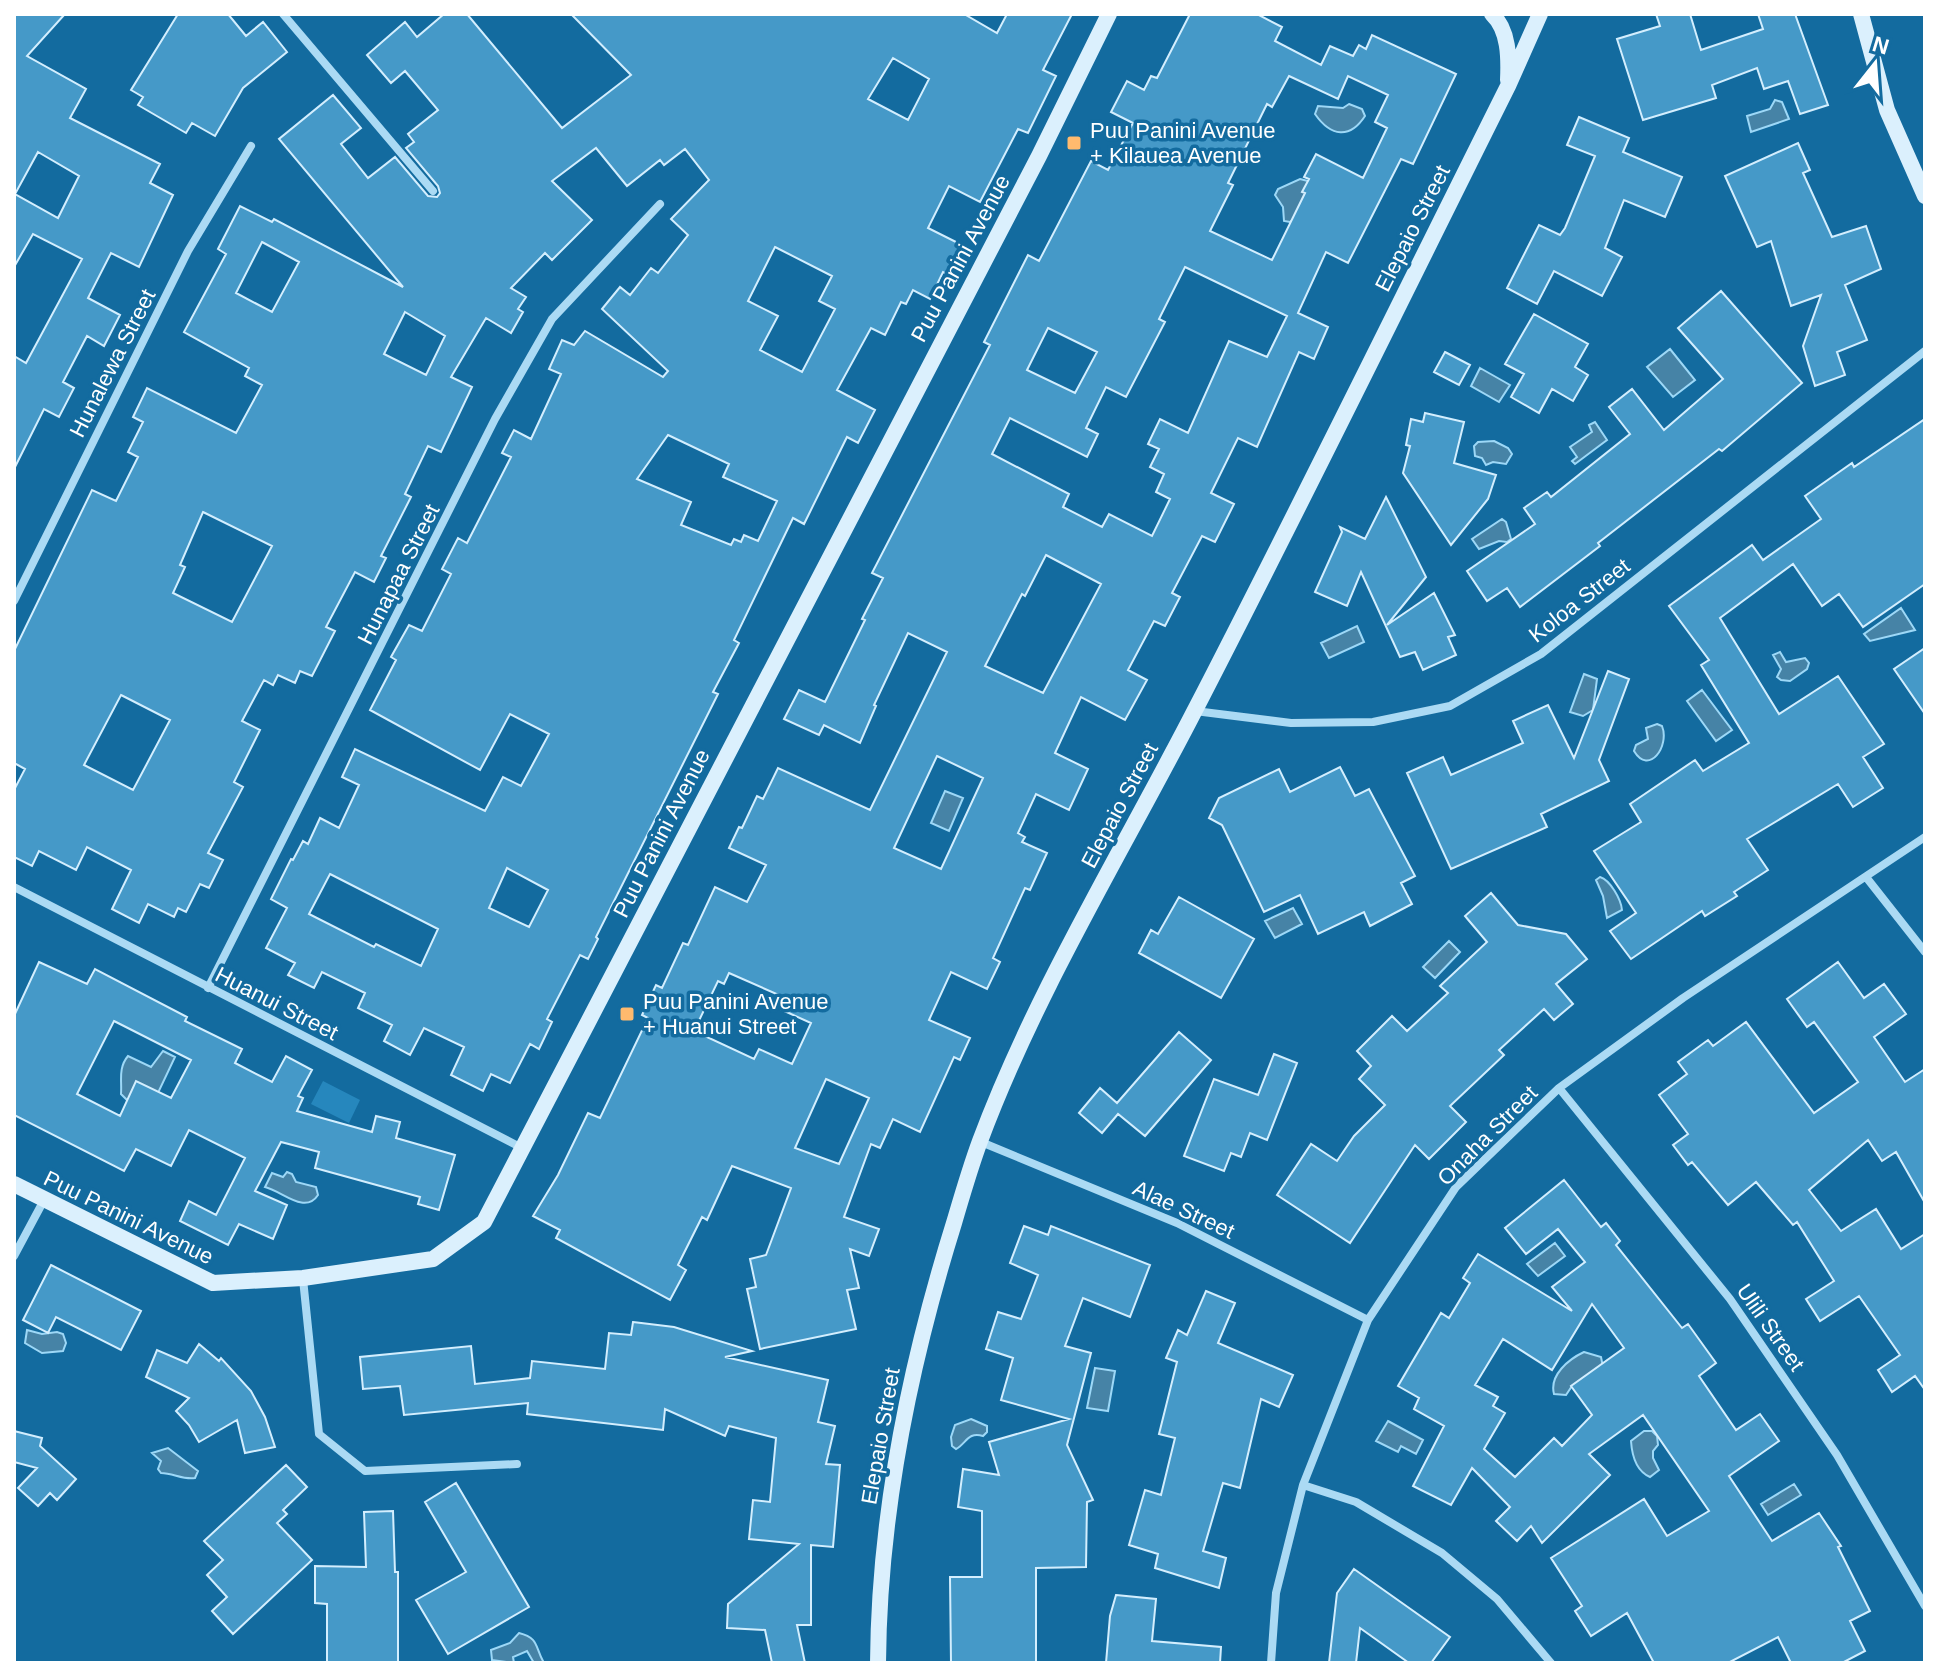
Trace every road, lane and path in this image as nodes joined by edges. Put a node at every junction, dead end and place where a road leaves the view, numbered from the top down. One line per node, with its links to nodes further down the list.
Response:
1 (283, 14): 8 (street)
2 (1109, 14): 21 (street, Puu Panini Avenue)
3 (1492, 14): 6 (street)
4 (1540, 14): 6 (street, Elepaio Street)
5 (1861, 14): 9 (street)
6 (1508, 86): 13 (street, Elepaio Street)
7 (251, 146): 12 (street, Hunalewa Street)
8 (433, 191)
9 (1925, 196)
10 (660, 204): 18 (street, Hunapaa Street)
11 (1925, 351): 13 (street, Koloa Street)
12 (14, 601)
13 (1195, 711): 20 (street, Elepaio Street)
14 (1925, 837): 15 (street, Onaha Street)
15 (1866, 877): 17 (street); 19 (street, Onaha Street)
16 (14, 887): 18 (street, Huanui Street)
17 (1925, 952)
18 (208, 988): 21 (street, Huanui Street)
19 (1559, 1088): 26 (street, Onaha Street); 29 (street, Ulili Street)
20 (980, 1141): 26 (street, Alae Street); 30 (street, Elepaio Street)
21 (524, 1149): 25 (street, Puu Panini Avenue)
22 (14, 1184): 23 (street, Puu Panini Avenue)
23 (44, 1200): 24 (street); 25 (street, Puu Panini Avenue)
24 (14, 1256)
25 (303, 1278): 27 (street)
26 (1368, 1320): 28 (street, Onaha Street)
27 (517, 1464)
28 (1303, 1485): 31 (street, Onaha Street); 32 (street)
29 (1925, 1606)
30 (878, 1663)
31 (1271, 1663)
32 (1551, 1663)

